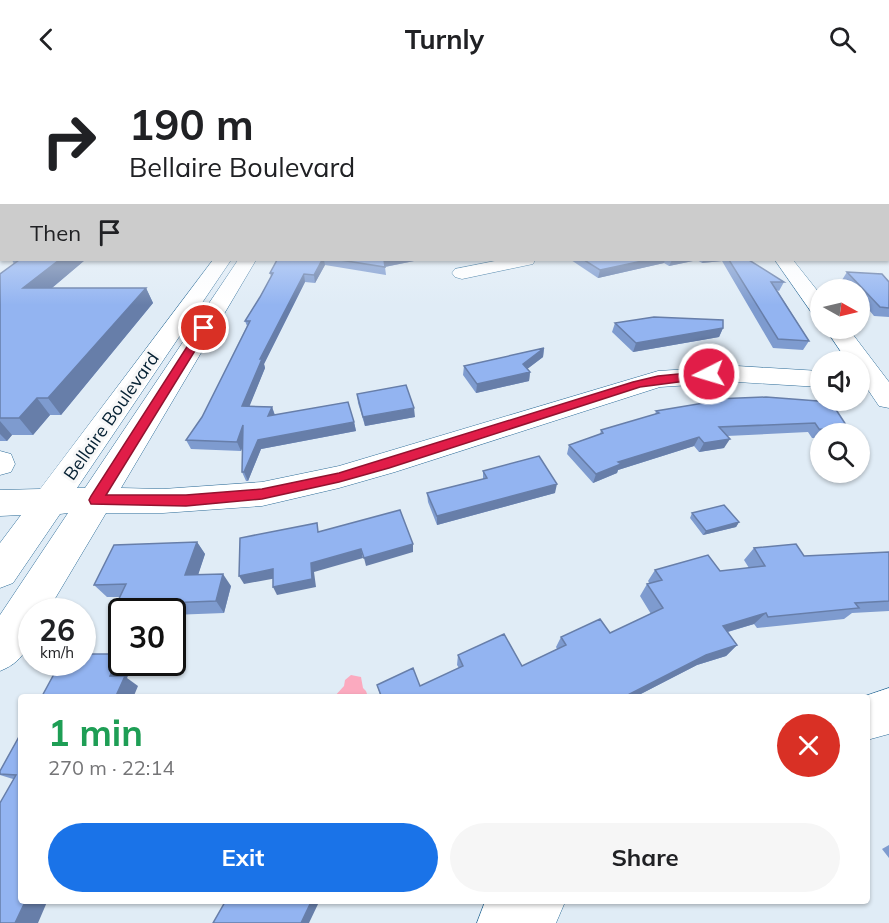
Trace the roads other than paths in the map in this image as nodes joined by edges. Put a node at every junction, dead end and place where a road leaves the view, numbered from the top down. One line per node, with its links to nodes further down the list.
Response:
1 (233, 261): 6 (street, Bellaire Boulevard)
2 (521, 261): 4 (street)
3 (785, 261): 5 (street)
4 (462, 273)
5 (810, 295)
6 (201, 309): 10 (street, Bellaire Boulevard); 12 (street, Bellaire Boulevard)
7 (843, 339): 9 (street)
8 (810, 378): 10 (street)
9 (875, 388)
10 (96, 500): 12 (street); 14 (street, Bellaire Boulevard)
11 (0, 503): 12 (street)
12 (49, 503): 13 (street, Bellaire Boulevard)
13 (0, 572)
14 (0, 651)
15 (889, 711): 16 (street)
16 (870, 716)
17 (534, 904): 18 (street)
18 (506, 923)

